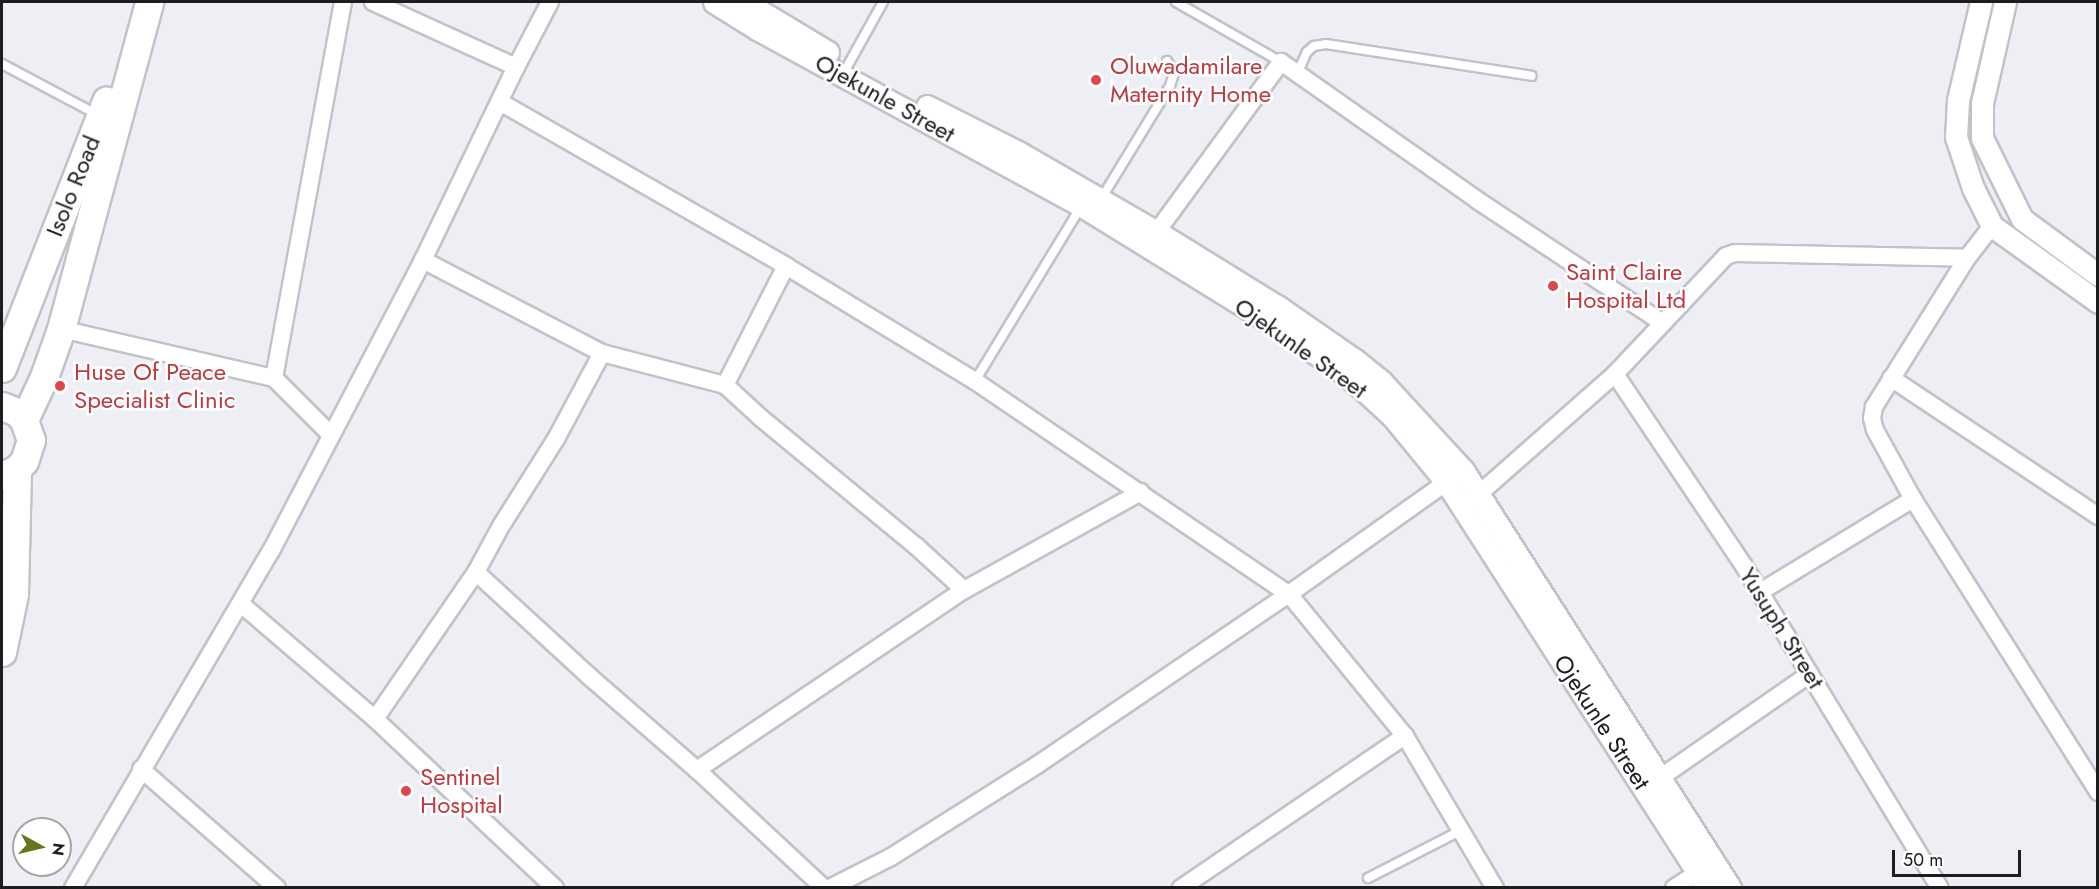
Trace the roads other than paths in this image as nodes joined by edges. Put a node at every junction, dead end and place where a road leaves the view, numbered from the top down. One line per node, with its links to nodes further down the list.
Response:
1 (134, 2): 20 (main road, Isolo Road)
2 (149, 2): 30 (main road)
3 (343, 2): 34 (street)
4 (373, 2): 16 (street)
5 (550, 2): 16 (street)
6 (714, 2): 21 (street, Ojekunle Street)
7 (745, 2): 15 (street, Ojekunle Street)
8 (884, 2): 15 (lane)
9 (1176, 2): 13 (lane)
10 (1981, 2): 22 (street)
11 (2005, 2): 27 (street)
12 (1167, 61): 21 (lane)
13 (1281, 62): 17 (street); 23 (street)
14 (2, 64): 20 (lane)
15 (848, 65): 21 (street, Ojekunle Street)
16 (516, 67): 19 (street)
17 (1297, 74): 18 (lane); 29 (street)
18 (1532, 76)
19 (500, 102): 25 (street); 26 (street)
20 (101, 117): 32 (main road, Isolo Road)
21 (1091, 203): 23 (street, Ojekunle Street); 36 (lane)
22 (1992, 226): 24 (street); 28 (street)
23 (1151, 239): 41 (street, Ojekunle Street)
24 (1967, 258): 29 (street); 35 (street)
25 (423, 261): 31 (street); 39 (street)
26 (786, 266): 36 (street); 37 (street)
27 (2097, 275)
28 (2097, 302)
29 (1663, 323): 33 (street)
30 (61, 329): 34 (street); 38 (main road)
31 (602, 353): 37 (street); 46 (street)
32 (2, 368)
33 (1615, 374): 44 (street); 48 (street, Yusuph Street)
34 (274, 378): 39 (street)
35 (1891, 378): 43 (street); 45 (street)
36 (975, 381): 42 (street)
37 (725, 385): 47 (street)
38 (13, 413): 40 (main road)
39 (331, 435): 50 (street)
40 (9, 472): 51 (main road)
41 (1454, 476): 44 (street, Ojekunle Street); 49 (street)
42 (1141, 492): 47 (street); 49 (street)
43 (1913, 499): 48 (street); 58 (street)
44 (1471, 501): 57 (street, Ojekunle Street); 61 (street, Ojekunle Street)
45 (2097, 516)
46 (476, 572): 53 (street); 56 (street)
47 (964, 590): 56 (street)
48 (1760, 592): 52 (street, Yusuph Street)
49 (1289, 594): 54 (street); 66 (street)
50 (242, 604): 53 (street); 55 (street)
51 (2, 652)
52 (1810, 674): 57 (street); 71 (street, Yusuph Street)
53 (375, 719): 64 (street)
54 (1405, 736): 59 (street); 67 (street)
55 (141, 769): 62 (street); 63 (street)
56 (697, 770): 65 (street)
57 (1660, 777): 70 (street, Ojekunle Street)
58 (2097, 792)
59 (1463, 830): 60 (lane); 68 (street)
60 (1368, 878)
61 (1704, 880): 69 (street)
62 (73, 888)
63 (277, 888)
64 (555, 888)
65 (824, 888)
66 (830, 888)
67 (1180, 888)
68 (1495, 888)
69 (1674, 888)
70 (1730, 888)
71 (1940, 888)

